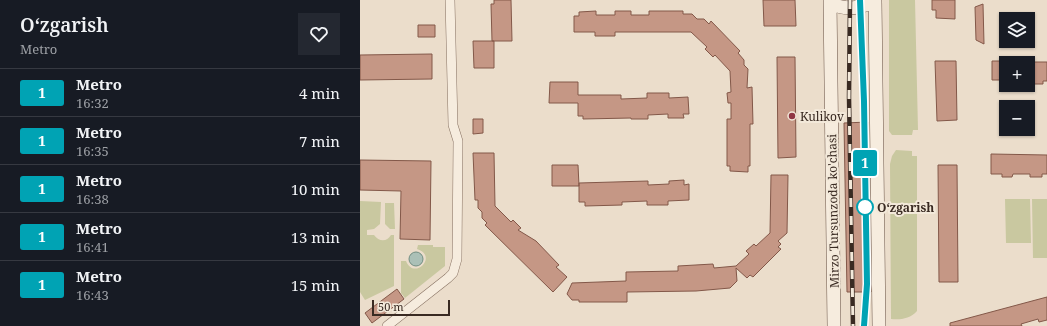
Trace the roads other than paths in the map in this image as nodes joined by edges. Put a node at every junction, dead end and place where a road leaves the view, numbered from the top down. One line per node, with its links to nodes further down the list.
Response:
1 (450, 0): 4 (street)
2 (875, 0): 3 (main road); 6 (main road)
3 (830, 2): 5 (main road, Mirzo Tursunzoda ko'chasi)
4 (387, 326)
5 (834, 326)
6 (879, 326)

